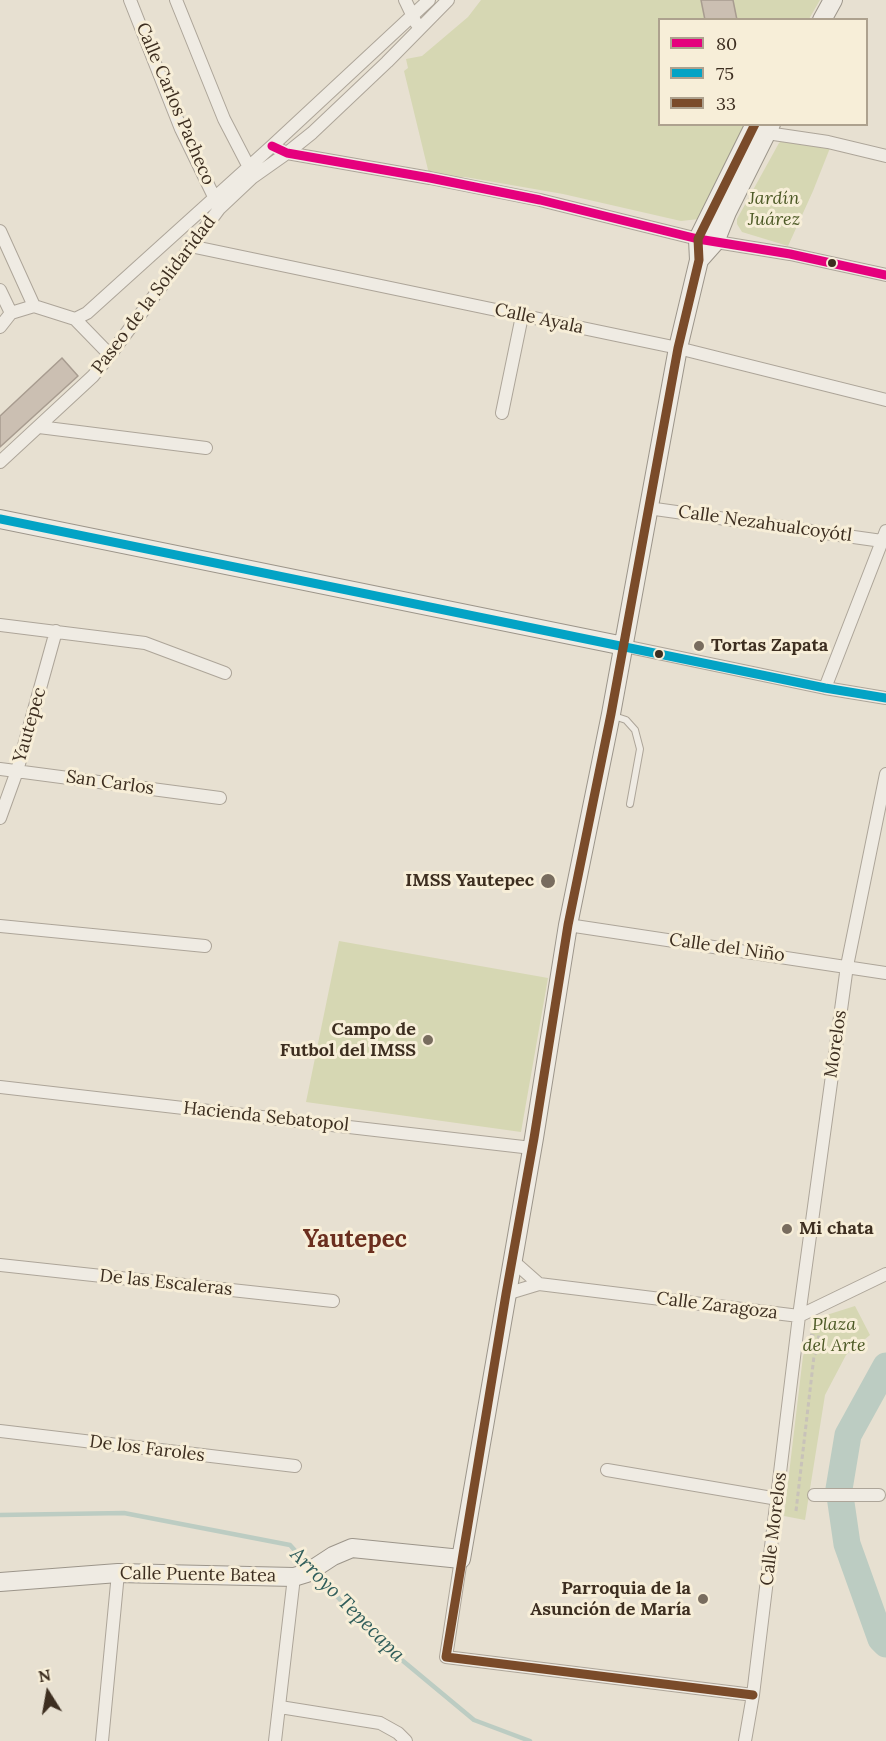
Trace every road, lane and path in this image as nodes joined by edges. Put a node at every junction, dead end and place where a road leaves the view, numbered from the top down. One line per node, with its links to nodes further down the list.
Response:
1 (130, 0): 17 (street, Calle Carlos Pacheco)
2 (176, 0): 16 (street)
3 (405, 0): 8 (street)
4 (429, 0): 8 (street)
5 (820, 0): 9 (main road)
6 (833, 0): 10 (main road)
7 (443, 2): 11 (street, Paseo de la Solidaridad)
8 (412, 17): 11 (street); 13 (street)
9 (810, 18)
10 (823, 18)
11 (419, 30): 14 (street, Paseo de la Solidaridad)
12 (765, 127): 15 (street); 19 (main road)
13 (272, 146): 14 (street); 16 (street)
14 (287, 153): 16 (street, Paseo de la Solidaridad); 19 (street)
15 (886, 156)
16 (251, 172): 17 (street, Paseo de la Solidaridad); 17 (street, Paseo de la Solidaridad)
17 (217, 203): 20 (street, Paseo de la Solidaridad); 26 (street, Paseo de la Solidaridad)
18 (0, 231): 23 (street)
19 (707, 240): 21 (street); 28 (main road)
20 (190, 246): 25 (street, Calle Ayala); 29 (street, Paseo de la Solidaridad)
21 (886, 275)
22 (0, 290): 24 (street)
23 (34, 306): 24 (street); 26 (street)
24 (11, 313): 27 (street)
25 (522, 316): 28 (street, Calle Ayala); 31 (street)
26 (75, 319): 29 (street)
27 (0, 327)
28 (678, 348): 30 (street, Calle Ayala); 35 (main road)
29 (110, 355): 32 (street, Paseo de la Solidaridad)
30 (886, 400)
31 (502, 412)
32 (39, 427): 33 (street); 34 (street, Paseo de la Solidaridad)
33 (206, 448)
34 (0, 462)
35 (648, 508): 37 (street, Calle Nezahualcoyótl); 40 (main road)
36 (0, 519): 40 (main road)
37 (884, 536): 42 (street)
38 (0, 625): 39 (street)
39 (56, 631): 41 (street); 46 (street, Yautepec)
40 (624, 646): 42 (street); 44 (main road)
41 (225, 674)
42 (825, 688): 43 (street)
43 (886, 698)
44 (611, 714): 49 (lane); 51 (main road)
45 (0, 769): 46 (street, San Carlos)
46 (17, 771): 48 (street, San Carlos); 50 (street, Yautepec)
47 (886, 774): 54 (street, Morelos)
48 (220, 798)
49 (630, 804)
50 (0, 818)
51 (568, 925): 54 (street, Calle del Niño); 57 (main road)
52 (0, 926): 53 (street)
53 (205, 946)
54 (847, 966): 55 (street, Calle del Niño); 64 (street, Morelos)
55 (886, 973)
56 (0, 1087): 57 (street, Hacienda Sebatopol)
57 (532, 1148): 58 (main road)
58 (513, 1261): 61 (street); 62 (main road)
59 (0, 1265): 63 (street, De las Escaleras)
60 (886, 1274): 64 (street, Calle Zaragoza)
61 (539, 1284): 62 (street, Calle Zaragoza); 64 (street, Calle Zaragoza)
62 (506, 1294): 73 (main road)
63 (333, 1300)
64 (799, 1316): 65 (street, Calle Morelos)
65 (798, 1330): 71 (street, Calle Morelos); 72 (path)
66 (0, 1431): 67 (street, De los Faroles)
67 (295, 1466)
68 (607, 1470): 71 (street)
69 (814, 1495): 70 (street)
70 (879, 1496)
71 (778, 1499): 77 (street, Calle Morelos)
72 (796, 1510)
73 (461, 1559): 75 (main road); 77 (street)
74 (118, 1573): 75 (main road, Calle Puente Batea); 76 (main road, Calle Puente Batea); 79 (street)
75 (301, 1575): 78 (street)
76 (0, 1582)
77 (753, 1695): 82 (street, Calle Morelos)
78 (280, 1707): 80 (street); 81 (street)
79 (102, 1741)
80 (274, 1741)
81 (406, 1741)
82 (745, 1741)

